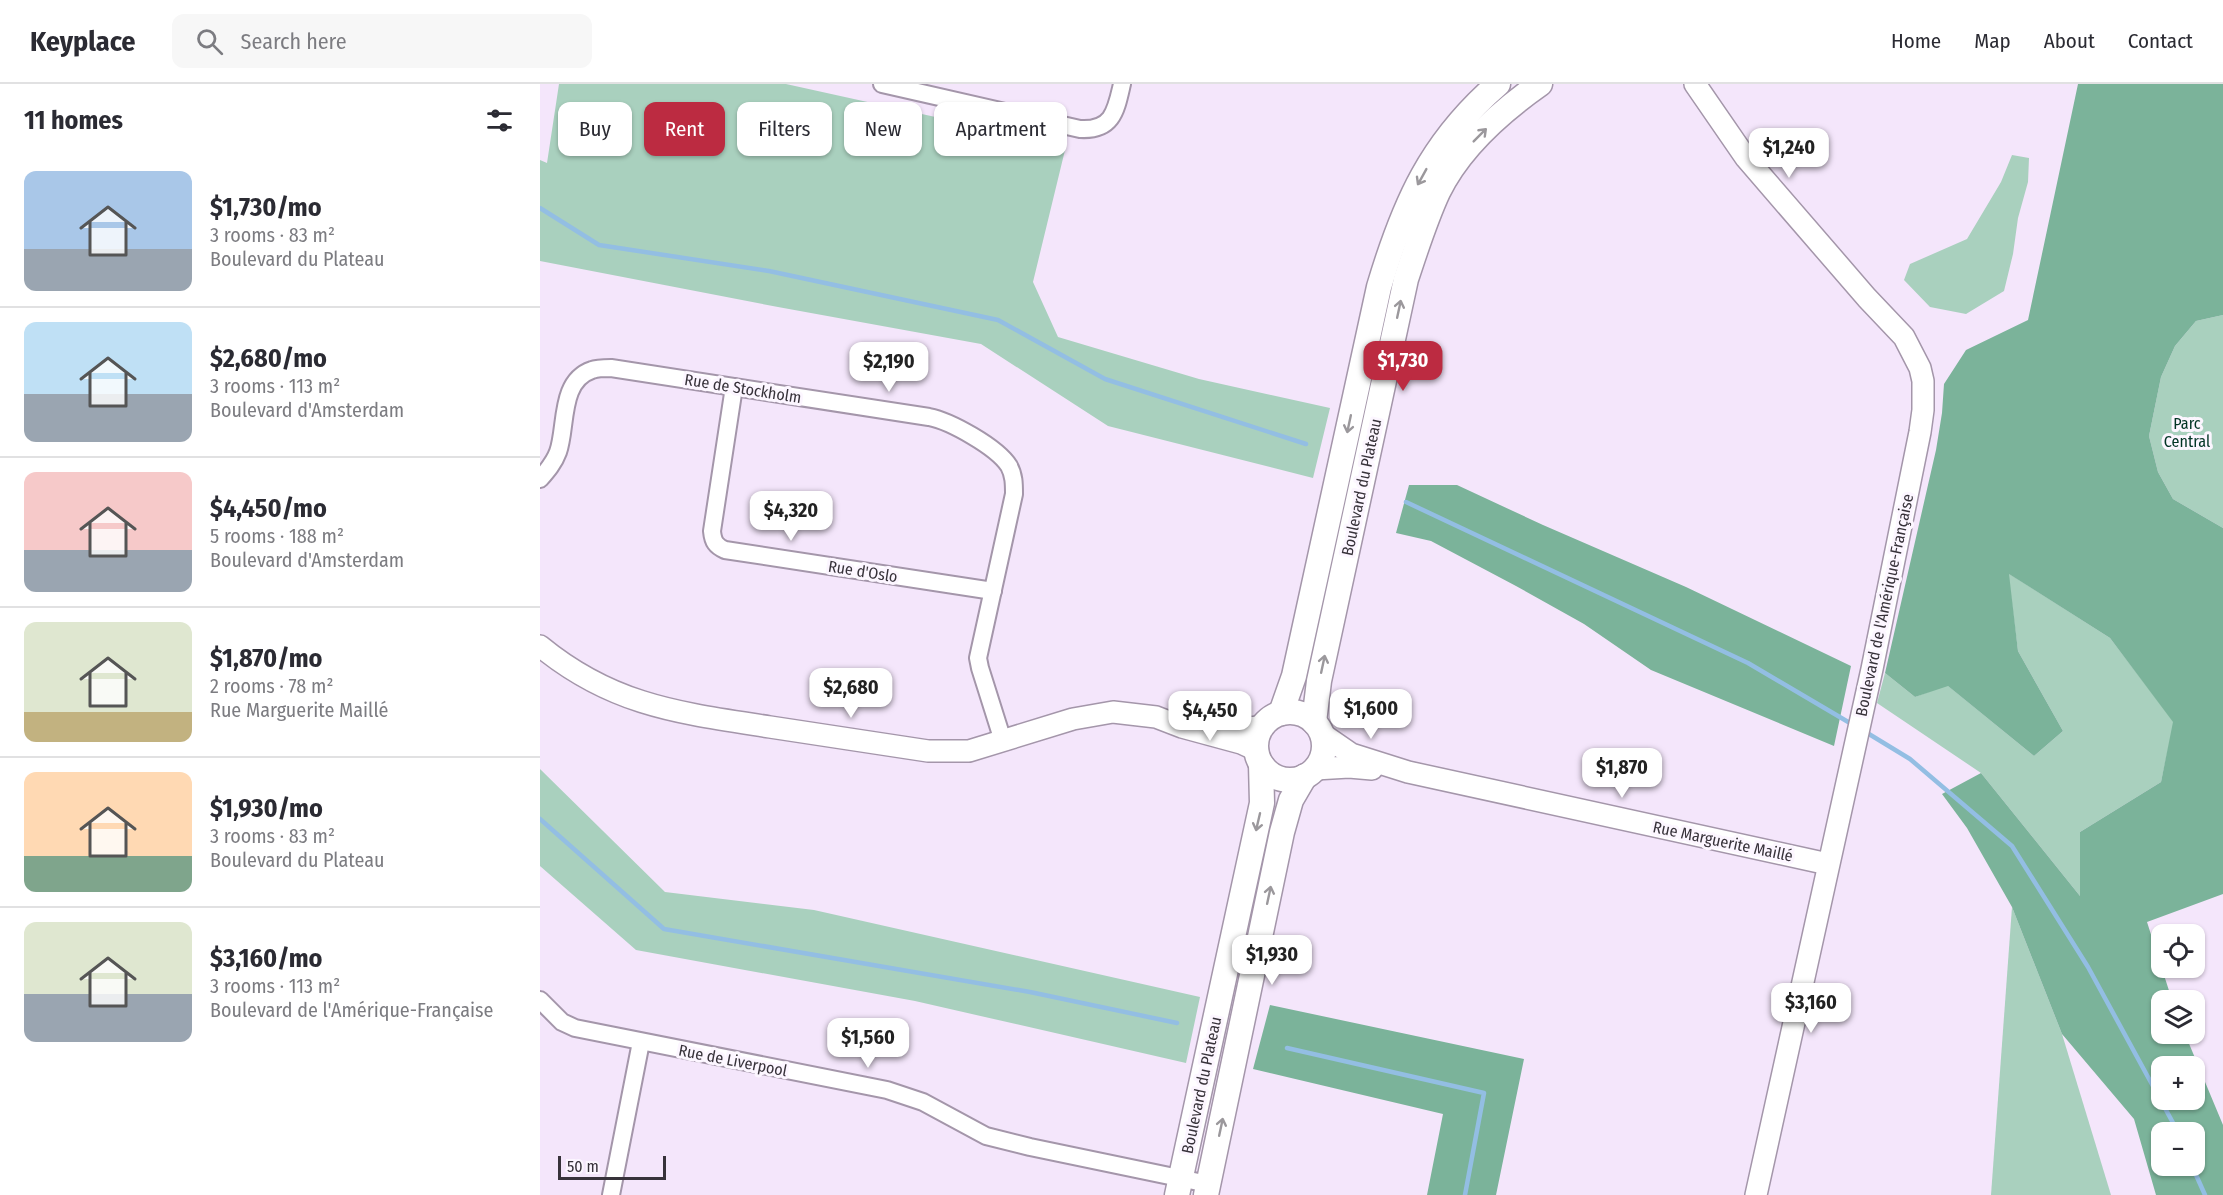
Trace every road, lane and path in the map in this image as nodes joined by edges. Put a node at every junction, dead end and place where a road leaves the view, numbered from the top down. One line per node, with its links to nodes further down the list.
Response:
1 (882, 84): 2 (street)
2 (1122, 84)
3 (1498, 84): 11 (main road, Boulevard du Plateau, one-way to 11)
4 (1540, 84): 12 (main road, Boulevard du Plateau, one-way to 4)
5 (1695, 84): 17 (street, Boulevard de l'Amérique-Française)
6 (734, 387): 7 (street, Rue de Stockholm); 8 (street, Rue de Stockholm); 8 (street, Rue d'Oslo)
7 (540, 479)
8 (993, 591): 13 (street, Rue de Stockholm)
9 (540, 646): 13 (street)
10 (1156, 717): 11 (street); 13 (street); 14 (street)
11 (1271, 720): 12 (main road); 14 (main road)
12 (1318, 728): 15 (street, Rue Marguerite Maillé); 16 (main road)
13 (1004, 741)
14 (1259, 757): 16 (main road); 20 (main road, Boulevard du Plateau, one-way to 20)
15 (1408, 772): 16 (street, Rue Marguerite Maillé); 17 (street, Rue Marguerite Maillé)
16 (1310, 773): 21 (main road, Boulevard du Plateau, one-way to 16)
17 (1827, 864): 23 (street, Boulevard de l'Amérique-Française)
18 (540, 1000): 19 (street, Rue de Liverpool)
19 (641, 1042): 20 (street, Rue de Liverpool); 22 (street)
20 (1179, 1187): 21 (street, Rue de Liverpool)
21 (1207, 1190)
22 (611, 1195)
23 (1756, 1195)

